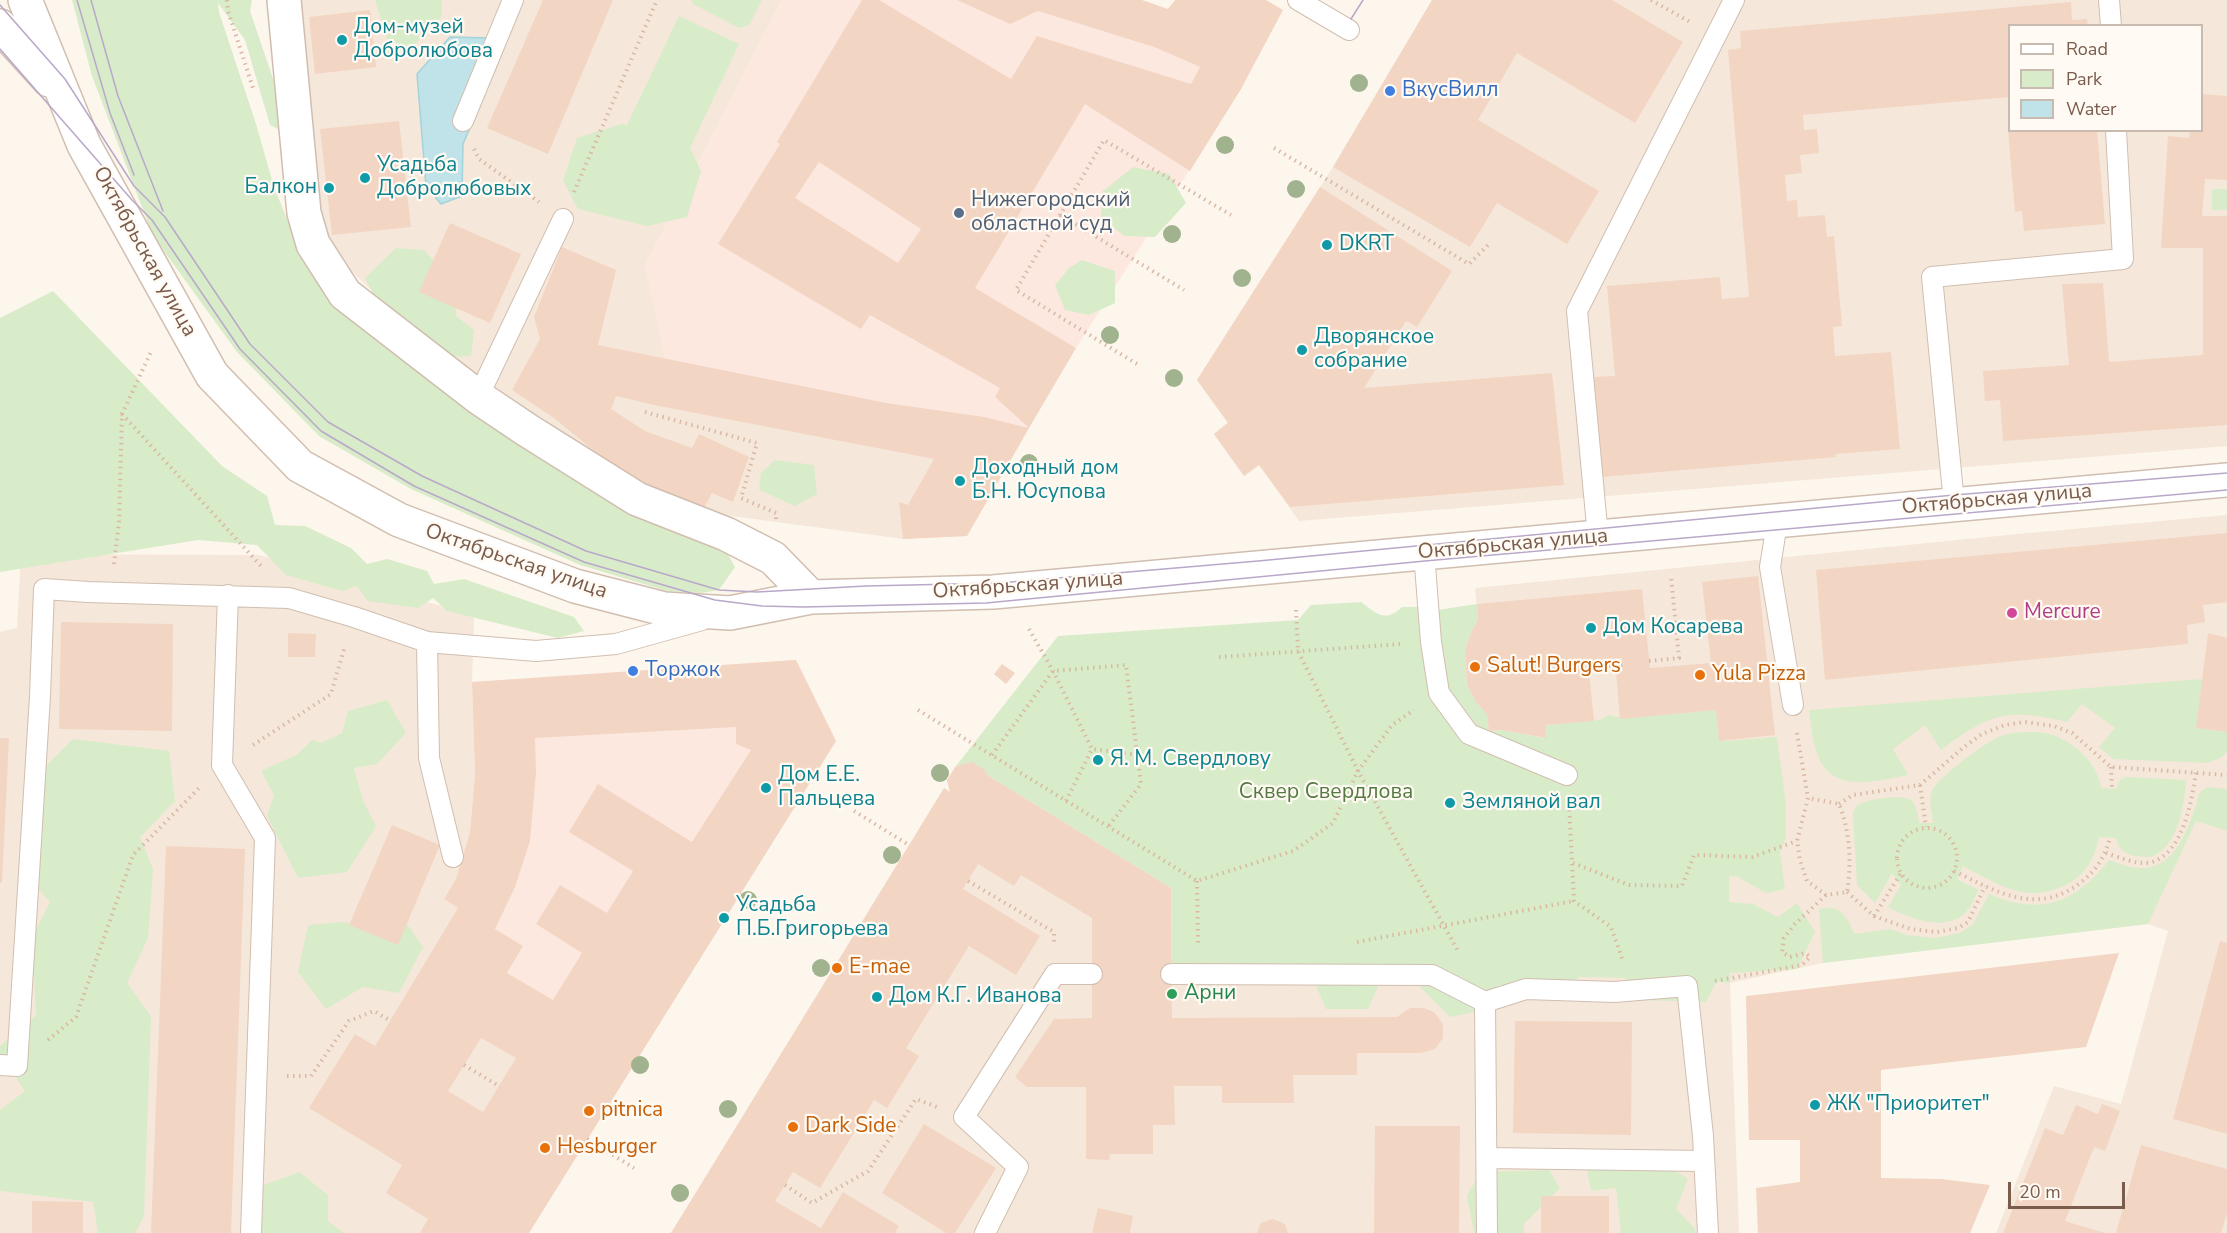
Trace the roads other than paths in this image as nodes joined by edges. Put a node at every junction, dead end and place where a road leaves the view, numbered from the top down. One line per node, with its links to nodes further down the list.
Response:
1 (25, 0): 10 (street, Октябрьская улица)
2 (284, 0): 14 (street)
3 (513, 0): 11 (lane)
4 (1298, 0): 9 (lane)
5 (1734, 0): 18 (lane)
6 (2109, 0): 7 (lane)
7 (2111, 24)
8 (0, 26): 10 (street)
9 (1349, 30)
10 (63, 95): 22 (street, Октябрьская улица)
11 (463, 121)
12 (2116, 132): 16 (lane)
13 (562, 219): 14 (lane)
14 (478, 396): 21 (street)
15 (2227, 480): 16 (street, Октябрьская улица)
16 (1954, 503): 17 (street, Октябрьская улица)
17 (1774, 521): 18 (street, Октябрьская улица); 24 (lane)
18 (1598, 537): 19 (street, Октябрьская улица)
19 (1424, 553): 21 (street, Октябрьская улица); 25 (lane)
20 (228, 594): 23 (lane); 30 (lane); 33 (lane)
21 (811, 597): 22 (street, Октябрьская улица)
22 (730, 613): 23 (lane)
23 (427, 642): 26 (lane)
24 (1793, 705)
25 (1567, 775)
26 (453, 857)
27 (1172, 974): 29 (lane)
28 (1092, 975): 34 (lane)
29 (1485, 1002): 31 (lane); 32 (lane)
30 (8, 1066)
31 (1487, 1158): 32 (lane); 35 (lane)
32 (1704, 1161): 36 (lane)
33 (250, 1233)
34 (985, 1233)
35 (1487, 1233)
36 (1708, 1233)

